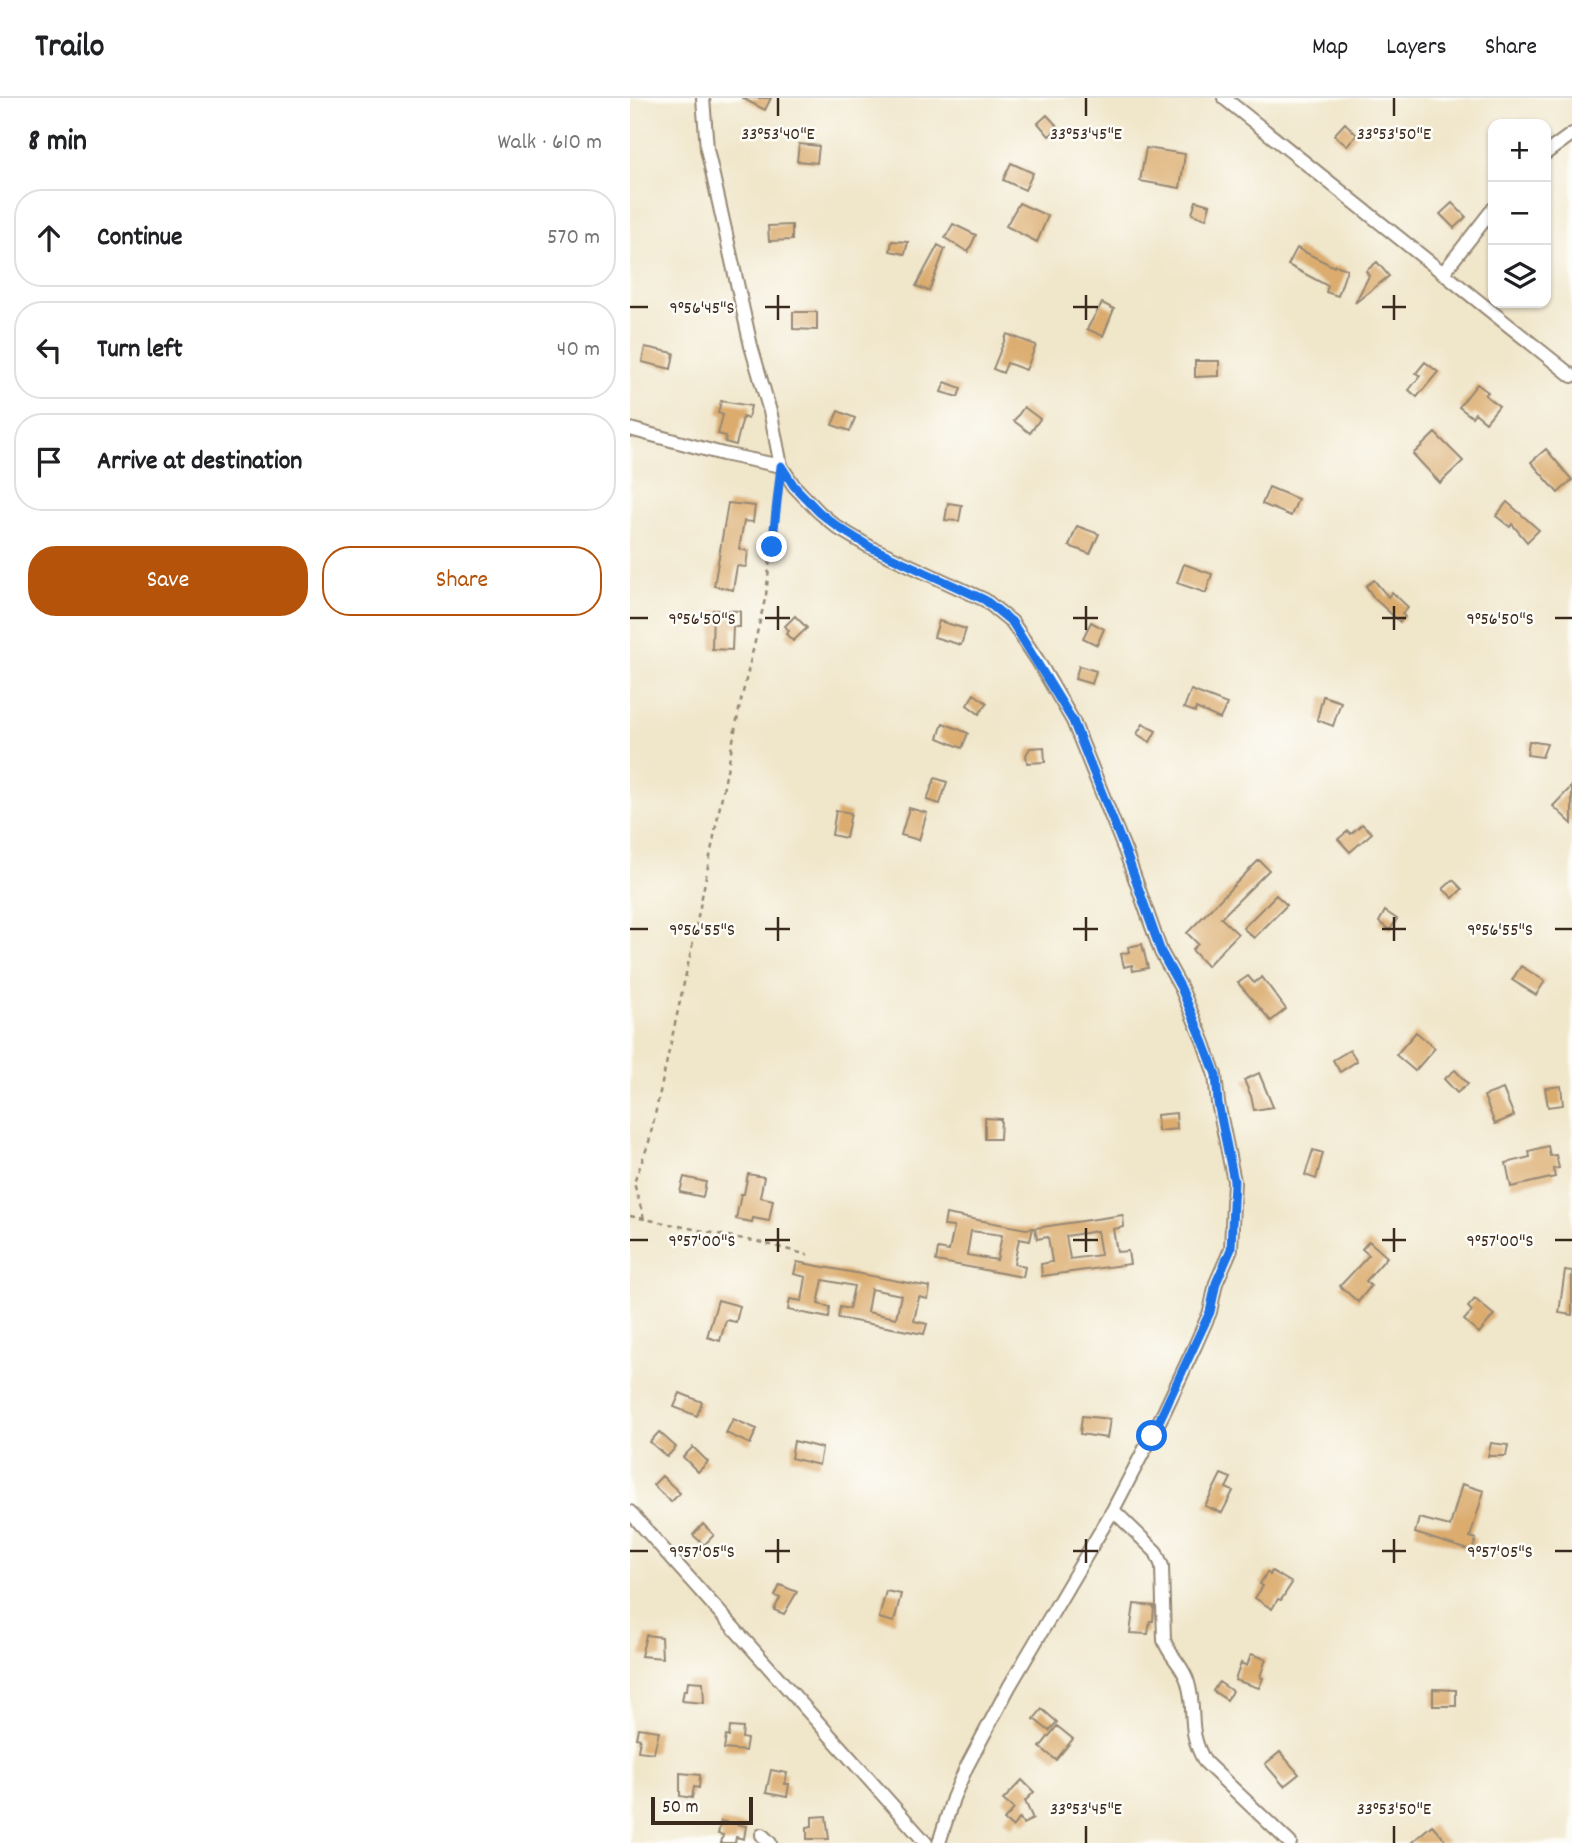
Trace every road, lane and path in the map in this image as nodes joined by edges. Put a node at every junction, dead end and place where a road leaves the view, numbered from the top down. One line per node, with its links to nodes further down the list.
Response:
1 (703, 98): 9 (street)
2 (1224, 98): 6 (street)
3 (1572, 134): 4 (street)
4 (1551, 149)
5 (1488, 215): 6 (street)
6 (1443, 273): 7 (street)
7 (1572, 376)
8 (630, 429): 9 (street)
9 (781, 466): 11 (path); 13 (street)
10 (630, 1216): 11 (path)
11 (644, 1219): 12 (path)
12 (808, 1255)
13 (1112, 1510): 16 (street); 17 (street)
14 (630, 1512): 15 (street)
15 (926, 1843)
16 (939, 1843)
17 (1290, 1843)

